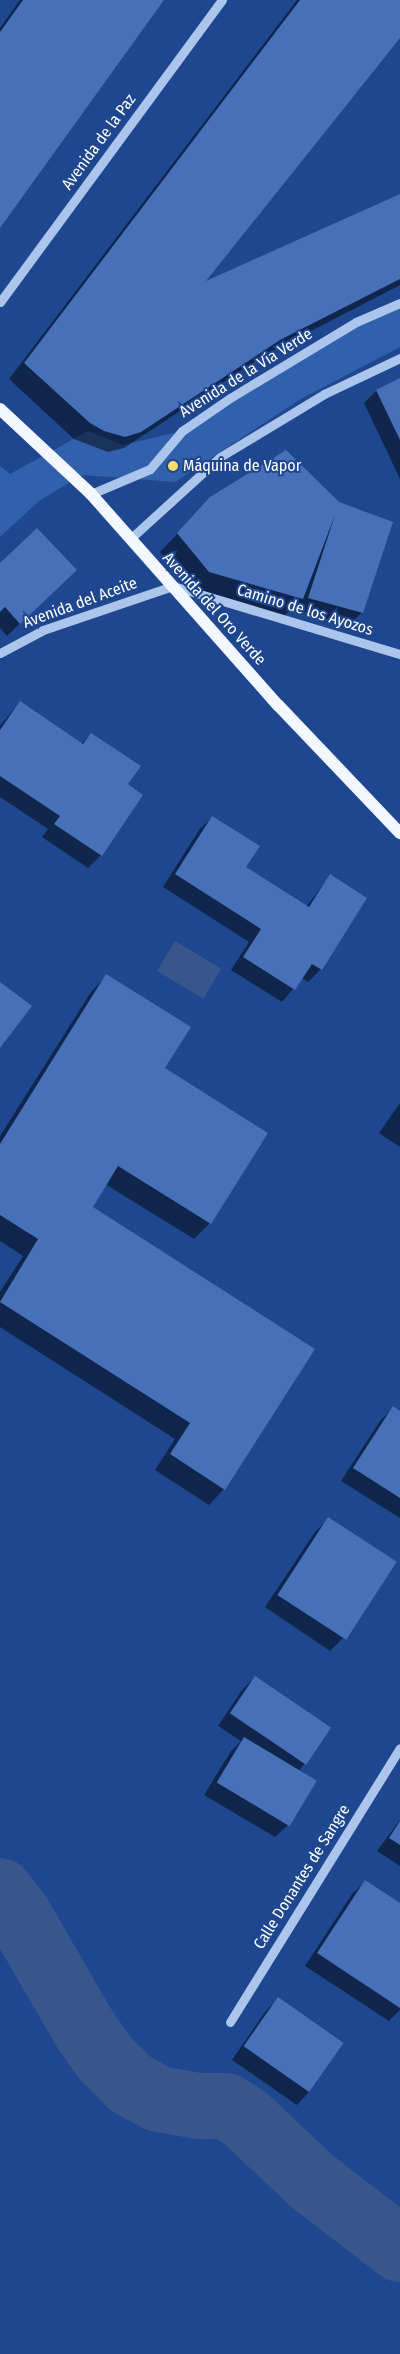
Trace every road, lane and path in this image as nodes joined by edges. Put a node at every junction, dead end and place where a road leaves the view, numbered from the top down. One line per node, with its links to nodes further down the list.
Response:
1 (222, 0): 2 (street, Avenida de la Paz)
2 (0, 302)
3 (400, 303): 6 (street, Avenida de la Vía Verde)
4 (400, 358): 7 (street)
5 (0, 409): 6 (main road, Avenida del Oro Verde)
6 (91, 494): 7 (main road, Avenida del Oro Verde)
7 (130, 539): 8 (main road, Avenida del Oro Verde)
8 (172, 586): 9 (street, Avenida del Aceite); 10 (street, Camino de los Ayozos); 11 (main road, Avenida del Oro Verde)
9 (0, 654)
10 (400, 654)
11 (400, 834)
12 (400, 1748): 13 (street, Calle Donantes de Sangre)
13 (230, 2022)

